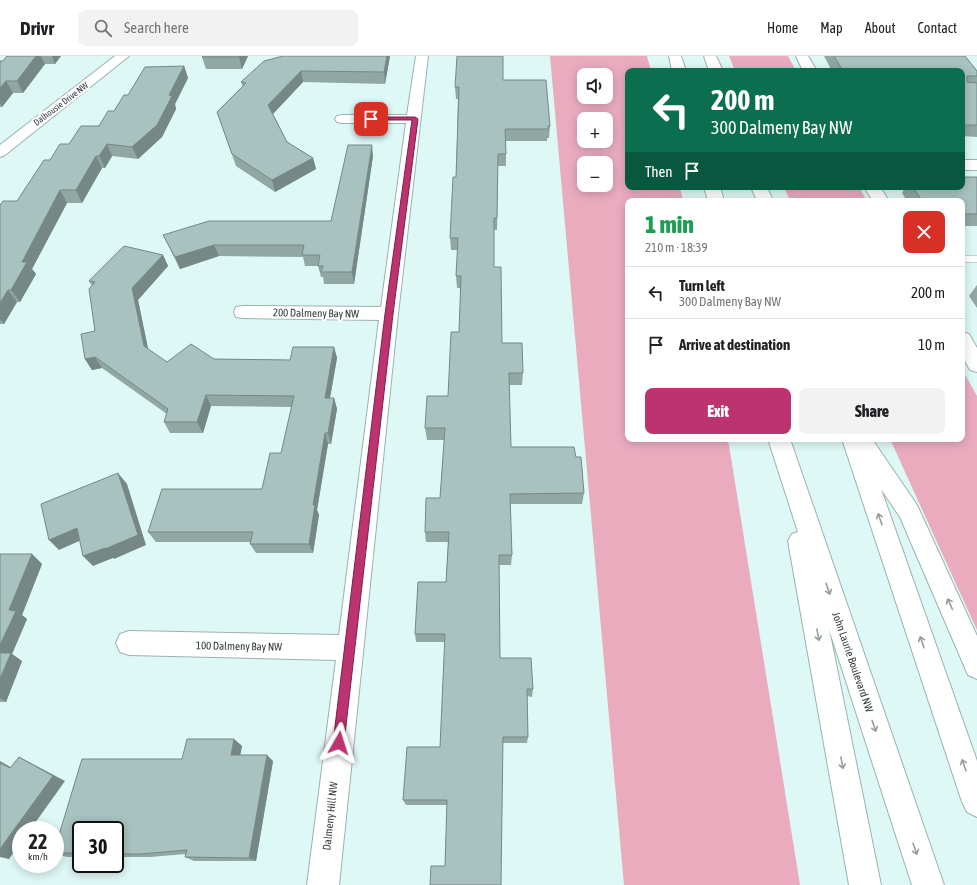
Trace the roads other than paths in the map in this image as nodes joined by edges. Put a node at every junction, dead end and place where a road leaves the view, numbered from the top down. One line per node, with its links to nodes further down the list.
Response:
1 (123, 56): 11 (street, Dalhousie Drive NW)
2 (422, 56): 10 (street, Dalmeny Hill NW)
3 (674, 56): 6 (street)
4 (710, 56): 7 (street)
5 (802, 56): 8 (street)
6 (678, 68)
7 (715, 68)
8 (808, 68)
9 (342, 119): 10 (street)
10 (415, 119): 17 (street, Dalmeny Hill NW)
11 (0, 152)
12 (965, 165): 13 (street)
13 (977, 165)
14 (965, 259): 15 (lane)
15 (977, 259)
16 (243, 312): 17 (street, 200 Dalmeny Bay NW)
17 (389, 314): 24 (street, Dalmeny Hill NW)
18 (965, 344): 19 (street)
19 (977, 365)
20 (854, 442): 26 (street, one-way to 20)
21 (862, 442): 25 (street, one-way to 21)
22 (782, 449): 28 (street, one-way to 28); 29 (street, John Laurie Boulevard NW, one-way to 29)
23 (129, 643): 24 (street, 100 Dalmeny Bay NW)
24 (349, 648): 27 (street, Dalmeny Hill NW)
25 (977, 666)
26 (977, 802)
27 (323, 885)
28 (864, 885)
29 (928, 885)

